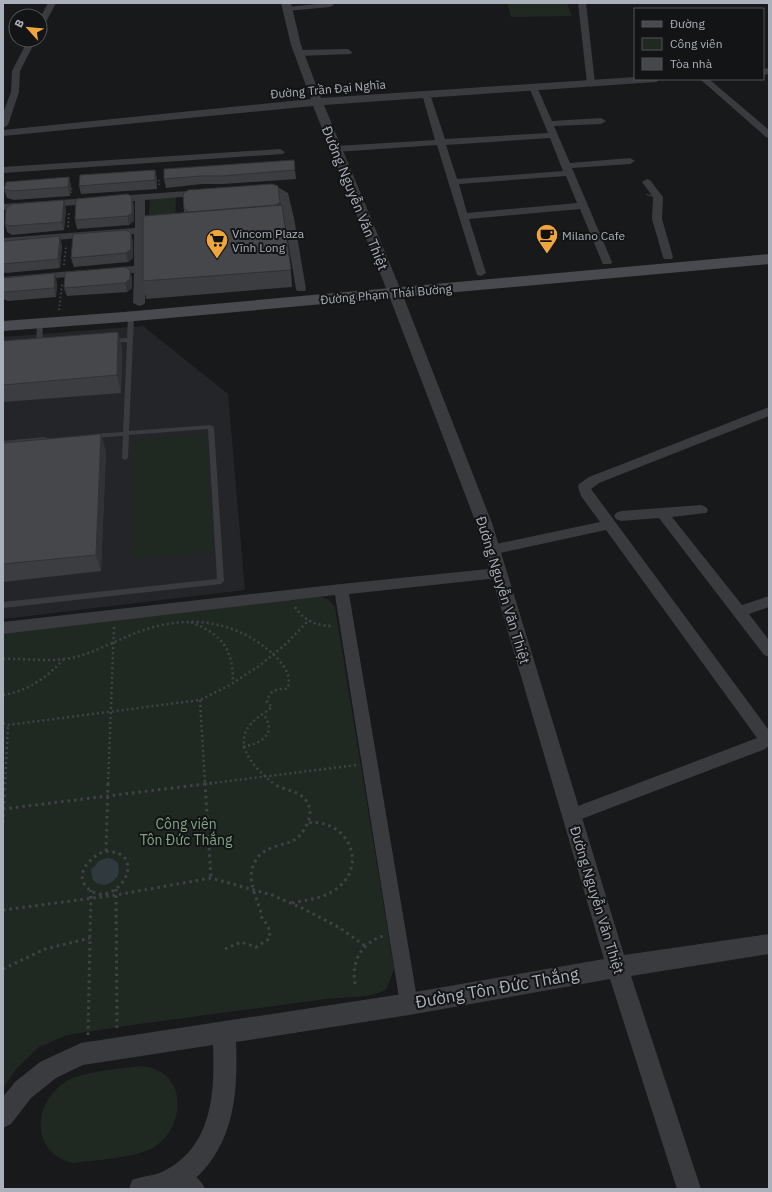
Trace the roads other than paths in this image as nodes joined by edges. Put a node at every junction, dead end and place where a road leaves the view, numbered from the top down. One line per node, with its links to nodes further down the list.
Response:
1 (582, 3): 9 (street)
2 (330, 5): 3 (street)
3 (287, 6): 6 (street, Đường Nguyễn Văn Thiệt)
4 (28, 48): 15 (street)
5 (348, 52): 6 (street)
6 (299, 53): 12 (street, Đường Nguyễn Văn Thiệt)
7 (640, 80): 9 (street, Đường Trần Đại Nghĩa)
8 (705, 80): 18 (street)
9 (591, 83): 10 (street, Đường Trần Đại Nghĩa)
10 (533, 87): 11 (street, Đường Trần Đại Nghĩa); 14 (street)
11 (426, 94): 12 (street, Đường Trần Đại Nghĩa); 19 (street)
12 (317, 102): 16 (street, Đường Trần Đại Nghĩa); 20 (street, Đường Nguyễn Văn Thiệt)
13 (601, 121): 14 (street)
14 (548, 124): 17 (street)
15 (3, 125)
16 (3, 133)
17 (553, 135): 19 (street); 23 (street)
18 (769, 135)
19 (441, 142): 20 (street); 25 (street)
20 (336, 149): 45 (street, Đường Nguyễn Văn Thiệt)
21 (280, 152): 24 (street)
22 (630, 161): 23 (street)
23 (567, 169): 25 (street); 32 (street)
24 (3, 170)
25 (453, 182): 34 (street)
26 (647, 182): 31 (street)
27 (248, 190): 46 (street)
28 (211, 192): 30 (street)
29 (648, 195): 31 (lane)
30 (140, 197): 33 (street); 36 (street)
31 (658, 197): 39 (street)
32 (583, 206): 34 (street); 41 (street)
33 (3, 207)
34 (463, 216): 43 (street)
35 (172, 228): 36 (street)
36 (140, 230): 37 (street); 42 (street)
37 (3, 241)
38 (769, 249): 39 (main road, Đường Phạm Thái Bường)
39 (668, 257): 41 (main road, Đường Phạm Thái Bường)
40 (769, 259): 41 (main road, Đường Phạm Thái Bường)
41 (609, 268): 43 (main road, Đường Phạm Thái Bường); 45 (main road, Đường Phạm Thái Bường)
42 (139, 269): 44 (street); 47 (street)
43 (481, 273): 45 (main road, Đường Phạm Thái Bường)
44 (3, 280)
45 (392, 287): 46 (main road, Đường Phạm Thái Bường); 49 (main road, Đường Phạm Thái Bường); 66 (street, Đường Nguyễn Văn Thiệt)
46 (301, 289): 47 (main road, Đường Phạm Thái Bường)
47 (139, 303): 50 (main road, Đường Phạm Thái Bường)
48 (3, 314): 50 (main road, Đường Phạm Thái Bường)
49 (131, 316): 50 (main road, Đường Phạm Thái Bường); 52 (lane)
50 (40, 317): 51 (main road, Đường Phạm Thái Bường); 54 (lane)
51 (3, 326)
52 (130, 340): 53 (lane); 58 (lane)
53 (107, 342)
54 (39, 347): 55 (lane); 56 (lane)
55 (47, 347)
56 (32, 348)
57 (769, 411): 65 (street)
58 (126, 434): 59 (lane); 62 (lane); 70 (lane)
59 (88, 436)
60 (49, 439): 61 (lane)
61 (3, 442)
62 (125, 458)
63 (701, 510): 64 (street)
64 (662, 513): 65 (street); 71 (street)
65 (615, 520): 66 (street); 74 (street)
66 (491, 550): 67 (street, Đường Nguyễn Văn Thiệt)
67 (498, 573): 68 (street); 74 (street, Đường Nguyễn Văn Thiệt)
68 (341, 589): 72 (street); 77 (street)
69 (769, 601): 71 (street)
70 (3, 605)
71 (739, 612): 73 (street)
72 (3, 628)
73 (769, 651)
74 (571, 816): 76 (street, Đường Nguyễn Văn Thiệt)
75 (769, 944): 76 (street, Đường Tôn Đức Thắng)
76 (617, 967): 77 (street, Đường Tôn Đức Thắng); 81 (street, Đường Nguyễn Văn Thiệt)
77 (409, 1004): 78 (street, Đường Tôn Đức Thắng)
78 (224, 1032): 79 (street, Đường Tôn Đức Thắng); 80 (street)
79 (3, 1116)
80 (166, 1186)
81 (689, 1189)

